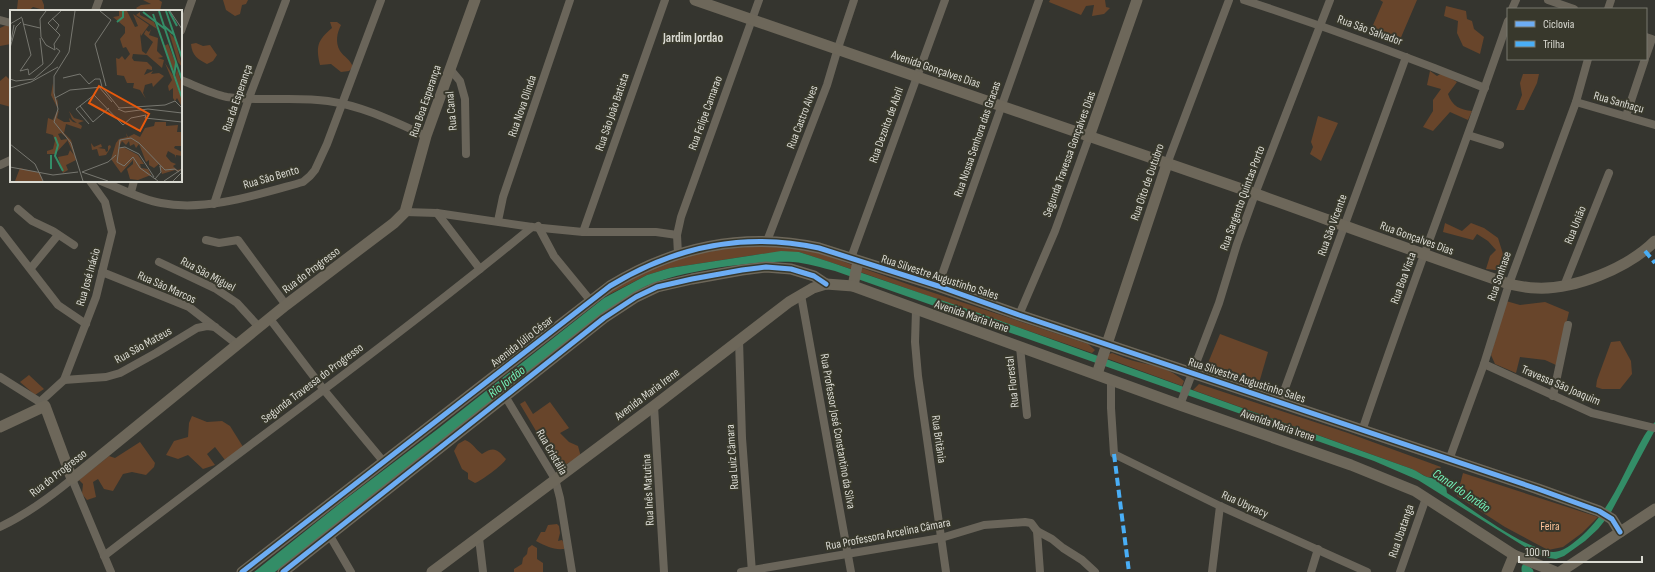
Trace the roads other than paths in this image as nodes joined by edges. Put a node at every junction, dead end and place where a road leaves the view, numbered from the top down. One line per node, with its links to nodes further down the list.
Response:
1 (99, 0): 19 (street)
2 (192, 0): 25 (street)
3 (381, 0): 38 (street, Rua São Bento)
4 (475, 0): 32 (street, Rua Boa Esperança)
5 (570, 0): 60 (street, Rua Nova Olinda)
6 (665, 0): 64 (street, Rua São João Batista)
7 (695, 0): 20 (street, Avenida Gonçalves Dias)
8 (759, 0): 20 (street, Rua Felipe Camarao)
9 (854, 0): 27 (street, Rua Castro Alves)
10 (945, 0): 33 (street, Rua Dezoito de Abril)
11 (1039, 0): 39 (street, Rua Nossa Senhora das Gracas)
12 (1137, 0): 44 (street, Segunda Travessa Gonçalves Dias)
13 (1229, 0): 48 (street, Rua Oito de Outubro)
14 (1244, 0): 24 (street, Rua São Salvador)
15 (1330, 0): 24 (street, Rua Sargento Quintas Porto)
16 (1548, 0): 18 (street)
17 (284, 1): 36 (street, Rua da Esperança)
18 (1571, 8)
19 (95, 10)
20 (752, 19): 27 (street, Avenida Gonçalves Dias); 66 (street, Rua Felipe Camarao)
21 (0, 20): 22 (street)
22 (10, 23)
23 (1507, 25): 35 (street, Rua Boa Vista)
24 (1321, 26): 29 (street, Rua São Salvador); 55 (street, Rua Sargento Quintas Porto)
25 (182, 28)
26 (1647, 37): 28 (street)
27 (838, 48): 33 (street, Avenida Gonçalves Dias); 68 (street, Rua Castro Alves)
28 (1647, 55)
29 (1406, 56): 35 (street, Rua São Salvador); 62 (street, Rua São Vicente)
30 (1588, 60): 37 (street, Rua Sonhase)
31 (1645, 60): 40 (street)
32 (450, 69): 43 (street, Rua Boa Esperança); 46 (street, Rua Canal)
33 (916, 77): 39 (street, Avenida Gonçalves Dias); 73 (street, Rua Dezoito de Abril)
34 (182, 80): 36 (street)
35 (1485, 88): 42 (street, Rua Boa Vista)
36 (249, 98): 38 (street); 56 (street, Rua da Esperança)
37 (1576, 102): 40 (street, Rua Sanhaçu); 80 (street, Rua Sonhase)
38 (343, 104): 43 (street); 56 (street, Rua São Bento)
39 (1001, 105): 44 (street, Avenida Gonçalves Dias); 81 (street, Rua Nossa Senhora das Gracas)
40 (1626, 116): 41 (street, Rua Sanhaçu)
41 (1655, 125)
42 (1468, 135): 45 (street); 72 (street, Rua Boa Vista)
43 (426, 136): 58 (street, Rua Boa Esperança)
44 (1089, 137): 48 (street, Avenida Gonçalves Dias); 87 (street, Segunda Travessa Gonçalves Dias)
45 (1500, 145)
46 (466, 154)
47 (10, 160): 49 (street)
48 (1167, 164): 55 (street, Rua Gonçalves Dias); 95 (street, Rua Oito de Outubro)
49 (0, 165)
50 (1609, 173): 82 (street, Rua União)
51 (91, 182): 77 (street, Rua José Inácio)
52 (104, 182): 54 (street, Rua São Bento)
53 (134, 182): 54 (street)
54 (131, 192): 56 (street, Rua São Bento)
55 (1255, 194): 62 (street, Rua Gonçalves Dias); 99 (street, Rua Sargento Quintas Porto)
56 (214, 204)
57 (18, 210): 65 (street)
58 (405, 212): 59 (street); 85 (street, Rua do Progresso)
59 (437, 213): 60 (street); 76 (street)
60 (498, 221): 61 (street)
61 (535, 226): 64 (street); 76 (street, Segunda Travessa do Progresso); 84 (street)
62 (1344, 226): 72 (street, Rua Gonçalves Dias); 107 (street, Rua São Vicente)
63 (0, 230): 75 (street)
64 (583, 232): 66 (street)
65 (58, 235): 70 (street); 75 (street)
66 (677, 235): 71 (street)
67 (206, 240): 85 (street)
68 (768, 241): 71 (street, Avenida Júlio César); 73 (street, Avenida Júlio César)
69 (1655, 241): 82 (street, Rua Gonçalves Dias)
70 (74, 245)
71 (678, 254): 84 (street, Avenida Júlio César)
72 (1424, 255): 80 (street, Rua Gonçalves Dias); 113 (street, Rua Boa Vista)
73 (855, 261): 79 (street); 81 (street, Rua Silvestre Augustinho Sales)
74 (159, 262): 92 (street, Rua São Miguel)
75 (30, 268): 89 (street)
76 (480, 269): 103 (street, Segunda Travessa do Progresso)
77 (102, 272): 89 (street, Rua José Inácio); 91 (street, Rua São Marcos)
78 (826, 284): 79 (street, Avenida Maria Irene); 83 (street, Avenida Maria Irene); 104 (street)
79 (853, 284): 86 (street, Avenida Maria Irene)
80 (1509, 284): 82 (street, Rua Gonçalves Dias); 97 (street, Rua Sonhase)
81 (938, 286): 87 (street, Rua Silvestre Augustinho Sales)
82 (1564, 286)
83 (801, 295): 93 (street, Avenida Maria Irene); 128 (street, Rua Professor José Constantino da Silva)
84 (590, 300): 115 (street, Avenida Júlio César)
85 (286, 305): 88 (street, Rua do Progresso)
86 (916, 310): 96 (street, Avenida Maria Irene); 126 (street, Rua Britânia)
87 (1019, 315): 95 (street, Rua Silvestre Augustinho Sales)
88 (270, 319): 92 (street, Rua do Progresso); 103 (street)
89 (86, 324): 102 (street, Rua José Inácio)
90 (1568, 325): 105 (street)
91 (215, 327): 94 (street, Rua São Marcos); 102 (street, Rua São Mateus)
92 (259, 327): 94 (street, Rua do Progresso)
93 (739, 340): 109 (street, Avenida Maria Irene); 131 (street, Rua Luiz Câmara)
94 (238, 345): 116 (street, Rua do Progresso)
95 (1106, 346): 98 (street, Rua Oito de Outubro); 99 (street, Rua Silvestre Augustinho Sales)
96 (1020, 347): 98 (street, Avenida Maria Irene); 110 (street, Rua Florestal)
97 (1484, 364): 105 (street, Travessa São Joaquim); 114 (street, Rua Sonhase)
98 (1098, 372): 101 (street, Avenida Maria Irene)
99 (1192, 376): 106 (street, Rua Sargento Quintas Porto); 107 (street, Rua Silvestre Augustinho Sales)
100 (0, 377): 108 (street)
101 (1111, 379): 106 (street, Avenida Maria Irene); 119 (street, Rua Ubyracy)
102 (64, 380): 108 (street)
103 (324, 390): 115 (street); 130 (street, Segunda Travessa do Progresso)
104 (505, 396): 117 (street, Rua Cristália); 124 (street)
105 (1553, 396): 112 (street, Travessa São Joaquim)
106 (1181, 402): 118 (street, Avenida Maria Irene)
107 (1280, 402): 113 (street, Rua Silvestre Augustinho Sales)
108 (43, 403): 111 (street); 116 (street)
109 (654, 406): 117 (street, Avenida Maria Irene); 139 (street, Rua Inês Matutina)
110 (1028, 414)
111 (0, 427)
112 (1653, 428)
113 (1362, 431): 114 (street, Rua Silvestre Augustinho Sales)
114 (1449, 460): 123 (street, Rua Silvestre Augustinho Sales)
115 (383, 461): 133 (street, Avenida Júlio César)
116 (72, 479): 121 (street, Rua do Progresso); 130 (street)
117 (555, 479): 125 (street, Avenida Maria Irene); 138 (street, Rua Cristália)
118 (1426, 498): 129 (street, Avenida Maria Irene); 148 (street, Rua Ubatanga)
119 (1220, 506): 127 (street, Rua Ubyracy); 145 (street)
120 (1655, 509): 123 (street)
121 (0, 527)
122 (1037, 531): 126 (street, Rua Professora Arcelina Câmara); 143 (street); 144 (street, Rua Professora Arcelina Câmara)
123 (1620, 532): 151 (street)
124 (330, 536): 134 (street); 135 (street)
125 (479, 538): 136 (street, Avenida Maria Irene); 137 (street)
126 (941, 538): 128 (street, Rua Professora Arcelina Câmara); 142 (street, Rua Britânia)
127 (1318, 549): 146 (street); 147 (street, Rua Ubyracy)
128 (849, 555): 131 (street, Rua Professora Arcelina Câmara); 141 (street, Rua Professor José Constantino da Silva)
129 (1514, 555): 149 (street); 150 (street, Avenida Maria Irene)
130 (104, 556): 132 (street)
131 (751, 571): 140 (street, Rua Professora Arcelina Câmara)
132 (111, 572)
133 (242, 572)
134 (283, 572)
135 (351, 572)
136 (432, 572)
137 (483, 572)
138 (572, 572)
139 (664, 572)
140 (741, 572)
141 (851, 572)
142 (946, 572)
143 (1040, 572)
144 (1095, 572)
145 (1212, 572)
146 (1311, 572)
147 (1367, 572)
148 (1400, 572)
149 (1507, 572)
150 (1556, 572)
151 (1560, 572)

